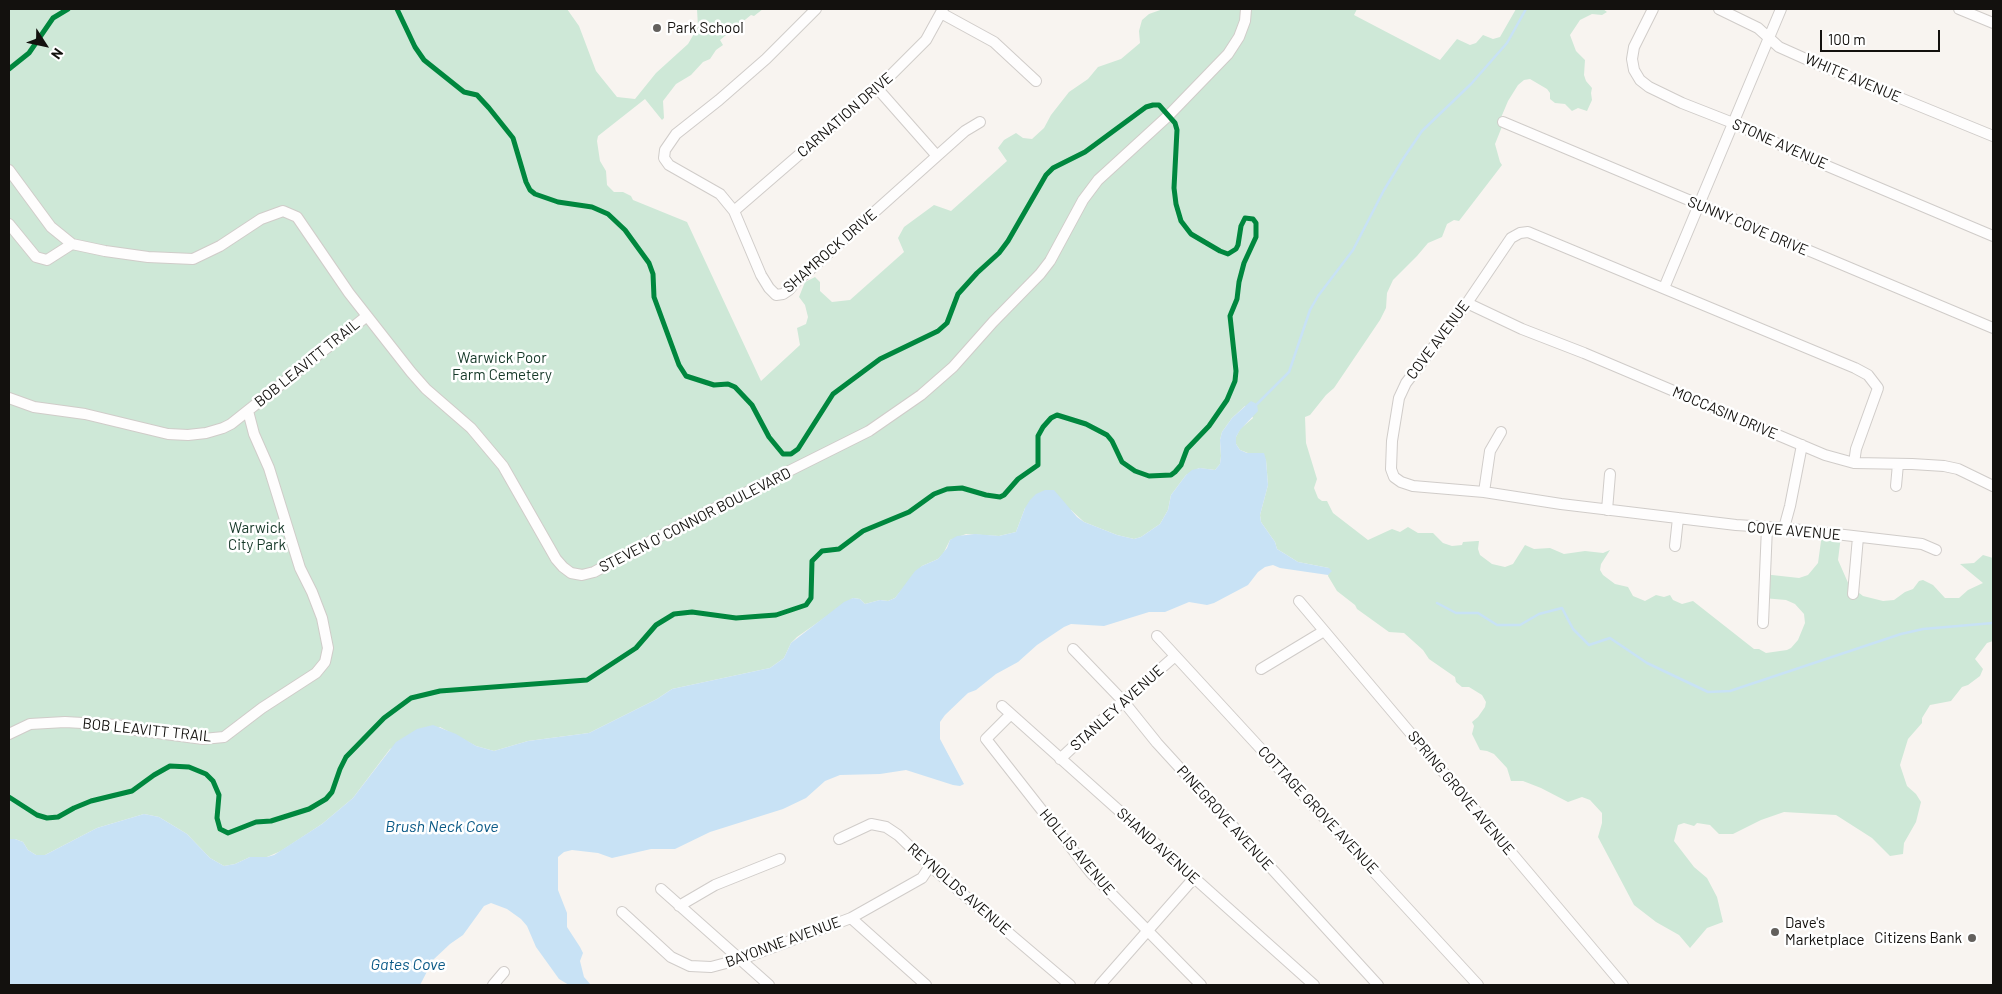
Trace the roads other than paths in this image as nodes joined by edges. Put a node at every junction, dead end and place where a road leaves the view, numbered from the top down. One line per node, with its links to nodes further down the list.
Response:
1 (816, 9): 19 (street, SHAMROCK DRIVE)
2 (1246, 9): 25 (street, STEVEN O' CONNOR BOULEVARD)
3 (1653, 9): 14 (street, STONE AVENUE)
4 (1719, 9): 9 (street, WHITE AVENUE)
5 (1781, 9): 9 (street)
6 (1958, 9): 8 (street)
7 (942, 11): 10 (street); 11 (street, CARNATION DRIVE)
8 (1993, 23)
9 (1768, 38): 14 (street); 15 (street, WHITE AVENUE)
10 (1036, 81)
11 (877, 88): 16 (street); 19 (street, CARNATION DRIVE)
12 (980, 122): 16 (street, SHAMROCK DRIVE)
13 (1503, 122): 18 (street, SUNNY COVE DRIVE)
14 (1733, 123): 18 (street); 21 (street, STONE AVENUE)
15 (1993, 136)
16 (937, 156): 19 (street, SHAMROCK DRIVE)
17 (9, 170): 22 (street, STEVEN O' CONNOR BOULEVARD)
18 (1700, 205): 23 (street); 26 (street, SUNNY COVE DRIVE)
19 (734, 210)
20 (9, 224): 22 (street)
21 (1993, 236)
22 (72, 244): 25 (street, STEVEN O' CONNOR BOULEVARD)
23 (1664, 288): 24 (street, COVE AVENUE); 31 (street, COVE AVENUE)
24 (1466, 303): 30 (street, MOCCASIN DRIVE); 36 (street, COVE AVENUE)
25 (367, 316): 28 (street, BOB LEAVITT TRAIL)
26 (1993, 328)
27 (9, 398): 28 (street, BOB LEAVITT TRAIL)
28 (248, 411): 55 (street, BOB LEAVITT TRAIL)
29 (1501, 432): 36 (street)
30 (1802, 445): 31 (street, MOCCASIN DRIVE); 40 (street)
31 (1854, 463): 32 (street, MOCCASIN DRIVE)
32 (1898, 464): 34 (street); 35 (street, MOCCASIN DRIVE)
33 (1610, 474): 37 (street)
34 (1896, 486)
35 (1993, 486)
36 (1484, 492): 37 (street, COVE AVENUE)
37 (1607, 510): 38 (street, COVE AVENUE)
38 (1678, 518): 39 (street, COVE AVENUE); 42 (street)
39 (1767, 527): 40 (street, COVE AVENUE); 46 (street)
40 (1784, 528): 41 (street, COVE AVENUE)
41 (1858, 537): 43 (street, COVE AVENUE); 44 (street)
42 (1676, 546)
43 (1936, 550)
44 (1853, 594)
45 (1299, 601): 47 (street, SPRING GROVE AVENUE)
46 (1763, 622)
47 (1324, 630): 51 (street); 77 (street, SPRING GROVE AVENUE)
48 (1156, 636): 50 (street, COTTAGE GROVE AVENUE)
49 (1073, 649): 52 (street, PINEGROVE AVENUE)
50 (1174, 657): 52 (street, STANLEY AVENUE); 76 (street, COTTAGE GROVE AVENUE)
51 (1261, 669)
52 (1124, 702): 56 (street, STANLEY AVENUE); 75 (street, PINEGROVE AVENUE)
53 (1002, 706): 54 (street, SHAND AVENUE)
54 (1011, 714): 56 (street, SHAND AVENUE); 65 (street, HOLLIS AVENUE)
55 (9, 734)
56 (1060, 759): 60 (street, SHAND AVENUE)
57 (839, 839): 59 (street, REYNOLDS AVENUE)
58 (780, 859): 62 (street)
59 (930, 866): 64 (street, BAYONNE AVENUE); 71 (street, REYNOLDS AVENUE)
60 (1194, 878): 65 (street); 74 (street, SHAND AVENUE)
61 (661, 889): 62 (street)
62 (679, 906): 66 (street)
63 (622, 912): 66 (street, BAYONNE AVENUE)
64 (851, 918): 66 (street, BAYONNE AVENUE); 70 (street)
65 (1148, 932): 72 (street); 73 (street, HOLLIS AVENUE)
66 (740, 960): 69 (street)
67 (504, 972): 68 (street)
68 (493, 985)
69 (769, 985)
70 (926, 985)
71 (1070, 985)
72 (1100, 985)
73 (1201, 985)
74 (1314, 985)
75 (1378, 985)
76 (1478, 985)
77 (1623, 985)

